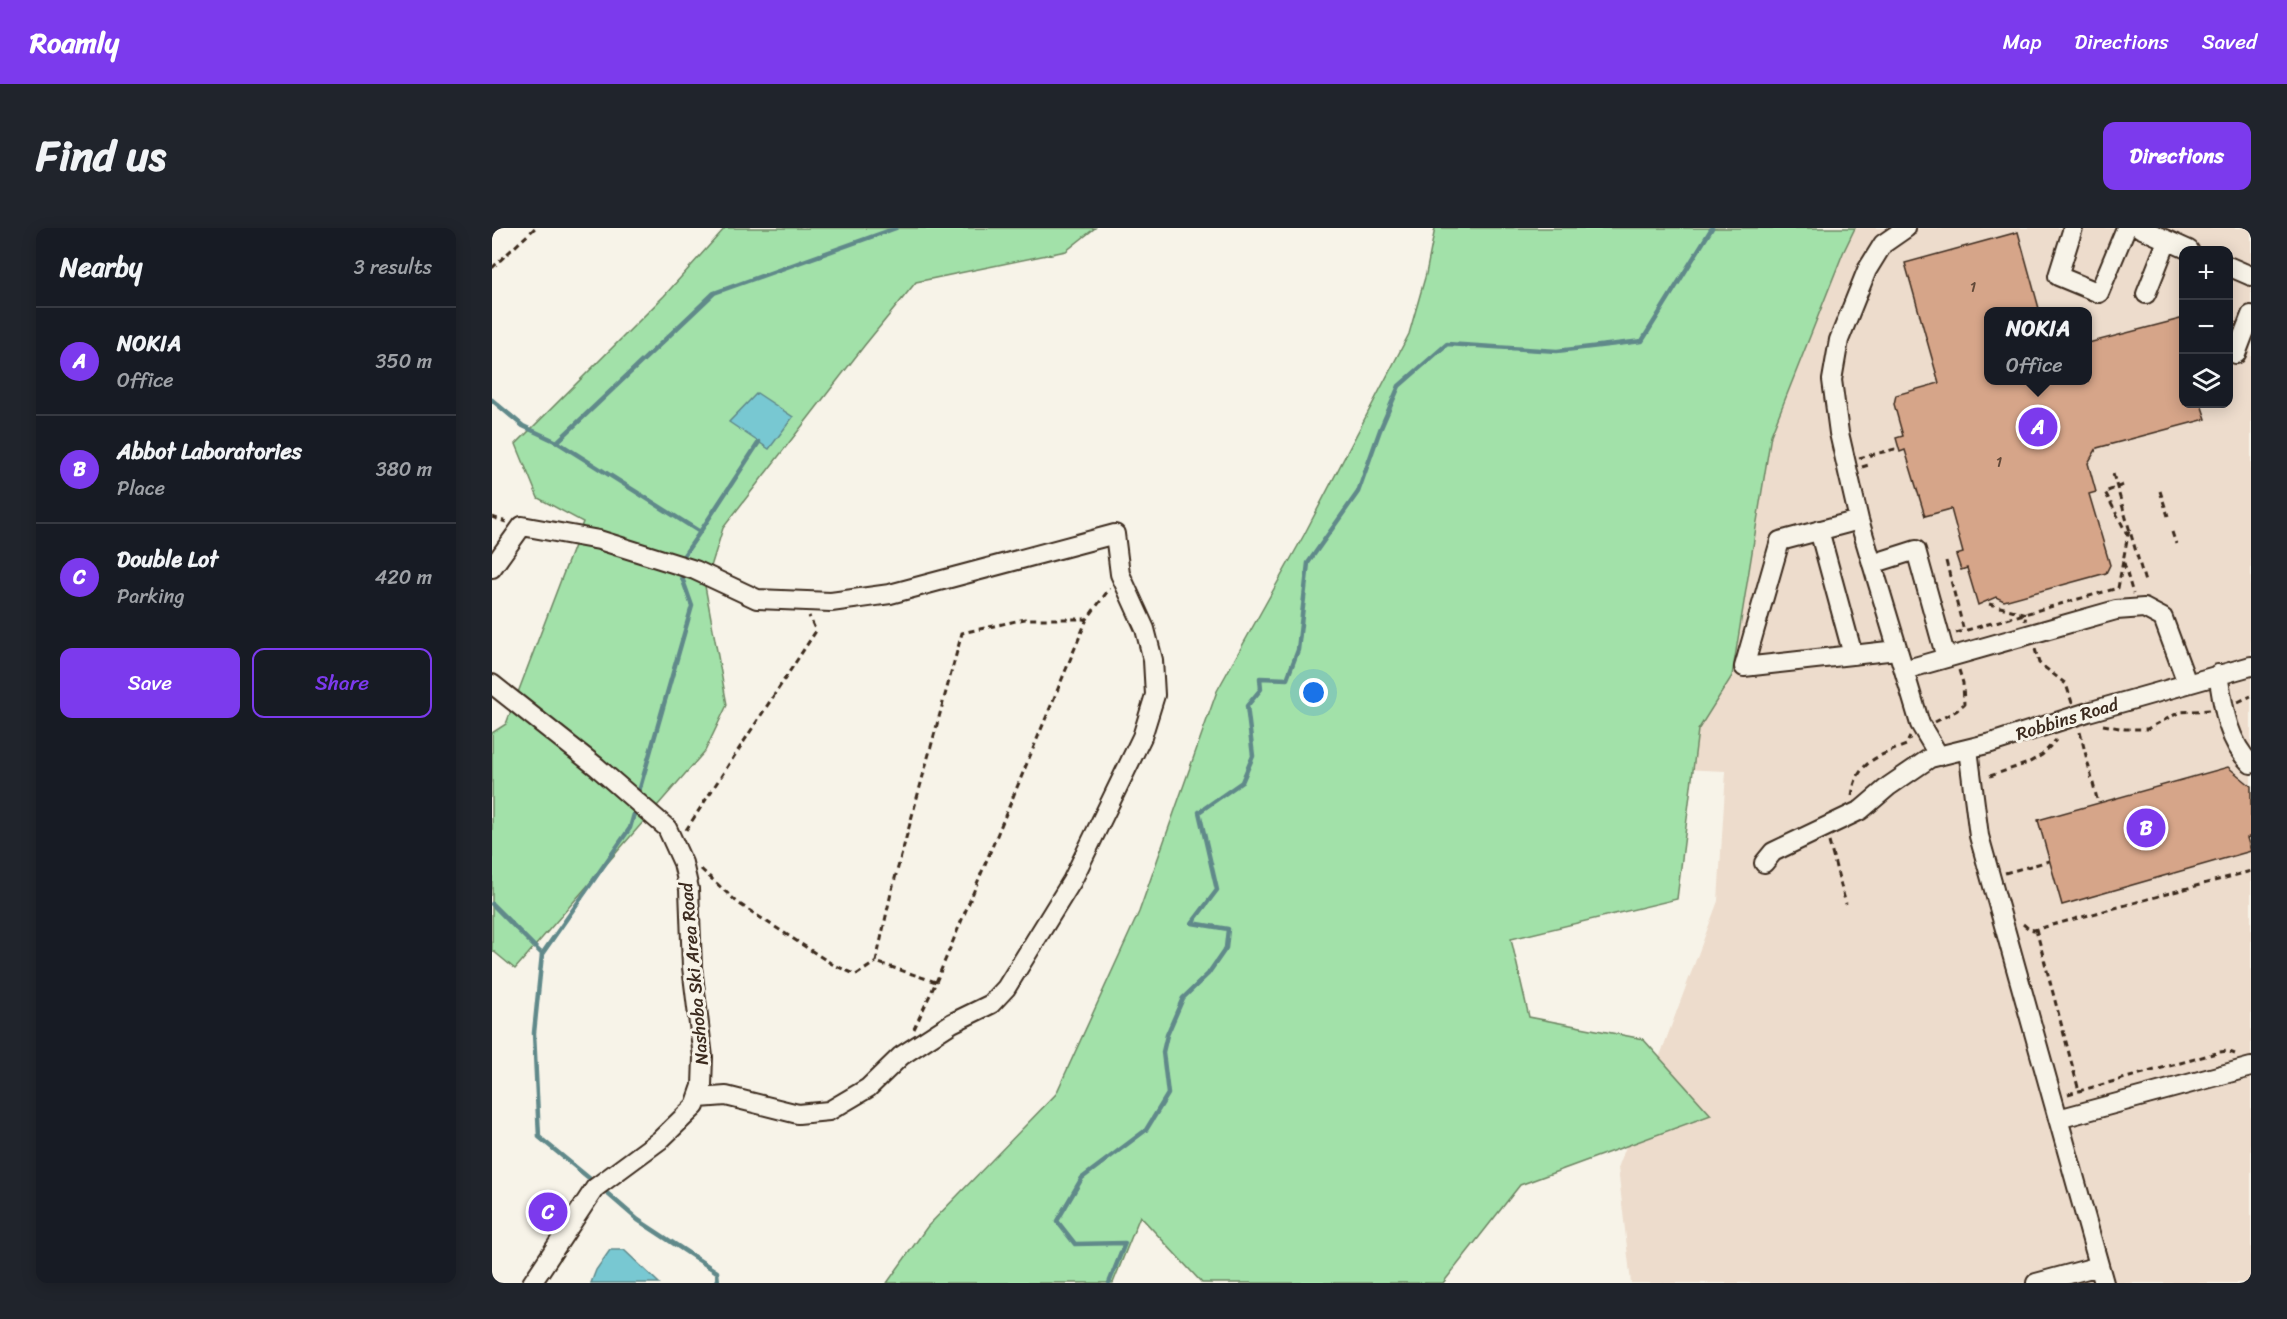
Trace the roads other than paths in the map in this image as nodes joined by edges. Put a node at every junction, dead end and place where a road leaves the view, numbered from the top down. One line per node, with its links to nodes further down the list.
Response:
1 (1906, 228): 12 (lane)
2 (2073, 228): 3 (lane)
3 (2126, 228)
4 (2140, 228): 5 (lane)
5 (2167, 241): 6 (lane); 9 (lane)
6 (2179, 246)
7 (2233, 269): 8 (lane)
8 (2251, 276)
9 (2146, 294)
10 (2251, 315): 11 (lane)
11 (2236, 354)
12 (1859, 520): 13 (lane); 14 (lane)
13 (1819, 530): 17 (lane); 17 (lane)
14 (1872, 564): 16 (lane); 18 (lane)
15 (492, 568): 29 (lane)
16 (1897, 650): 17 (lane); 20 (lane)
17 (1853, 655)
18 (1951, 662): 20 (lane); 22 (lane)
19 (2251, 666): 21 (lane, Robbins Road)
20 (1904, 670): 25 (lane)
21 (2218, 674): 22 (lane, Robbins Road); 26 (lane)
22 (2187, 683): 24 (lane, Robbins Road)
23 (492, 684): 29 (lane, Nashoba Ski Area Road)
24 (1968, 749): 25 (lane, Robbins Road); 30 (lane)
25 (1939, 756): 27 (lane, Robbins Road)
26 (2251, 764)
27 (1764, 863)
28 (2248, 1062): 30 (lane)
29 (699, 1098): 32 (lane)
30 (2058, 1119): 31 (lane)
31 (2102, 1274): 33 (lane)
32 (532, 1283)
33 (2036, 1283)

